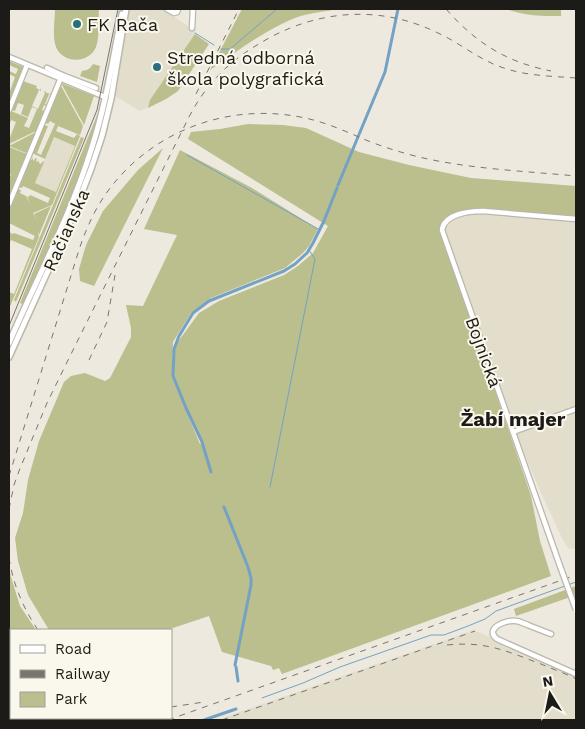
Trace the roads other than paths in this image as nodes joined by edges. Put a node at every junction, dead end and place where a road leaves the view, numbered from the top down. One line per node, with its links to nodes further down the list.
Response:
1 (125, 9): 11 (main road, Račianska)
2 (167, 9): 3 (street)
3 (178, 9)
4 (193, 9): 5 (street)
5 (192, 28)
6 (9, 57): 7 (street)
7 (27, 65): 9 (street); 12 (street)
8 (46, 68): 9 (street)
9 (61, 77): 10 (street); 11 (street); 13 (street)
10 (96, 88)
11 (108, 98): 15 (main road, Račianska); 16 (main road, Račianska)
12 (9, 110)
13 (9, 204)
14 (576, 219): 18 (street, Bojnická)
15 (9, 343)
16 (9, 357)
17 (576, 409): 18 (street)
18 (513, 432): 19 (street, Bojnická, bridge)
19 (576, 610)
20 (551, 634): 21 (street)
21 (576, 674)

